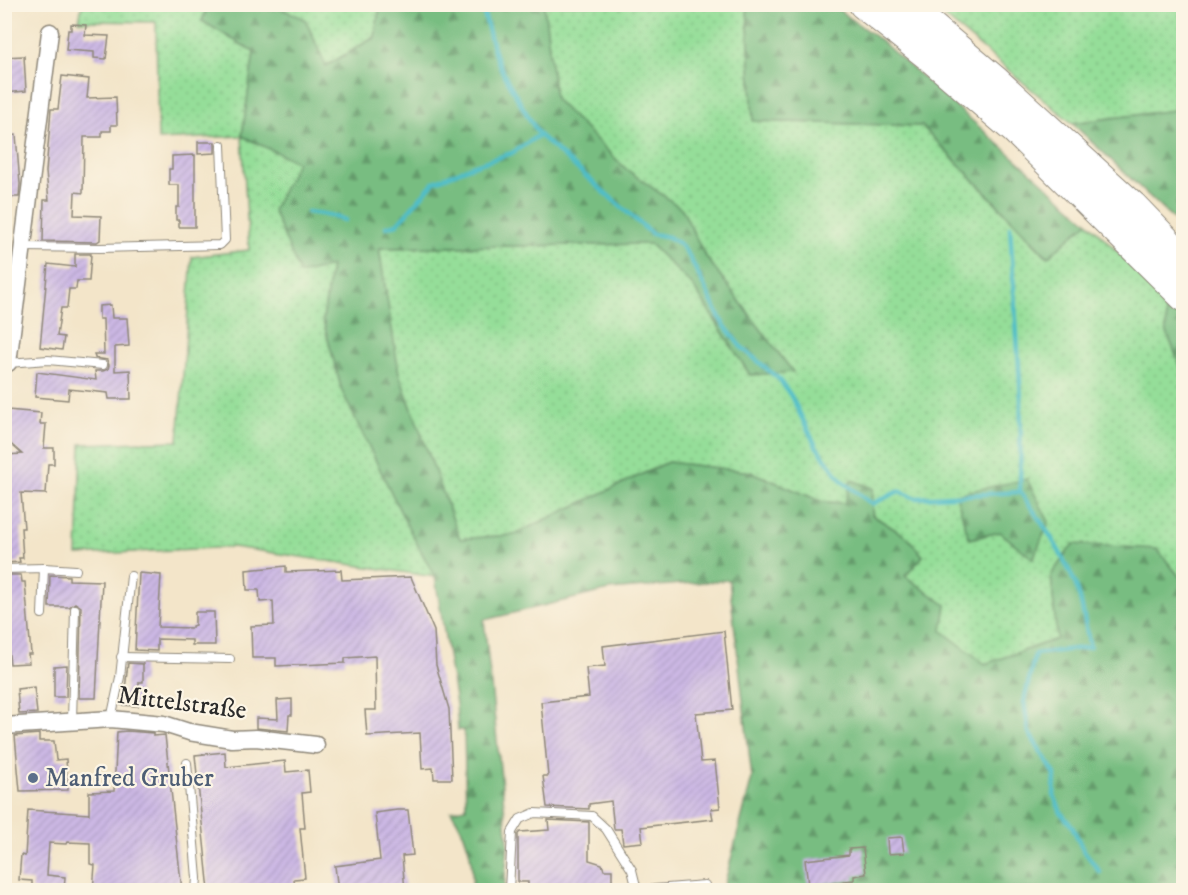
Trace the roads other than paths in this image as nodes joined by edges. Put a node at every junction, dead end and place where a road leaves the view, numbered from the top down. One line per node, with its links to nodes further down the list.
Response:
1 (864, 4): 7 (highway)
2 (904, 4): 6 (highway)
3 (50, 32): 5 (street)
4 (221, 145): 5 (lane)
5 (23, 247): 8 (street)
6 (1184, 261)
7 (1184, 296)
8 (6, 363): 9 (lane)
9 (103, 365)
10 (44, 568): 11 (lane); 12 (lane); 15 (lane)
11 (4, 569)
12 (76, 570)
13 (131, 576): 16 (lane)
14 (75, 609): 19 (lane)
15 (42, 614)
16 (121, 657): 17 (lane); 18 (lane)
17 (230, 659)
18 (111, 719): 19 (street, Mittelstraße); 21 (street, Mittelstraße)
19 (72, 721): 20 (street, Mittelstraße)
20 (4, 726)
21 (316, 745)
22 (187, 764): 24 (lane)
23 (705, 885): 27 (lane)
24 (196, 891)
25 (509, 891): 26 (lane)
26 (637, 891)
27 (642, 891)

